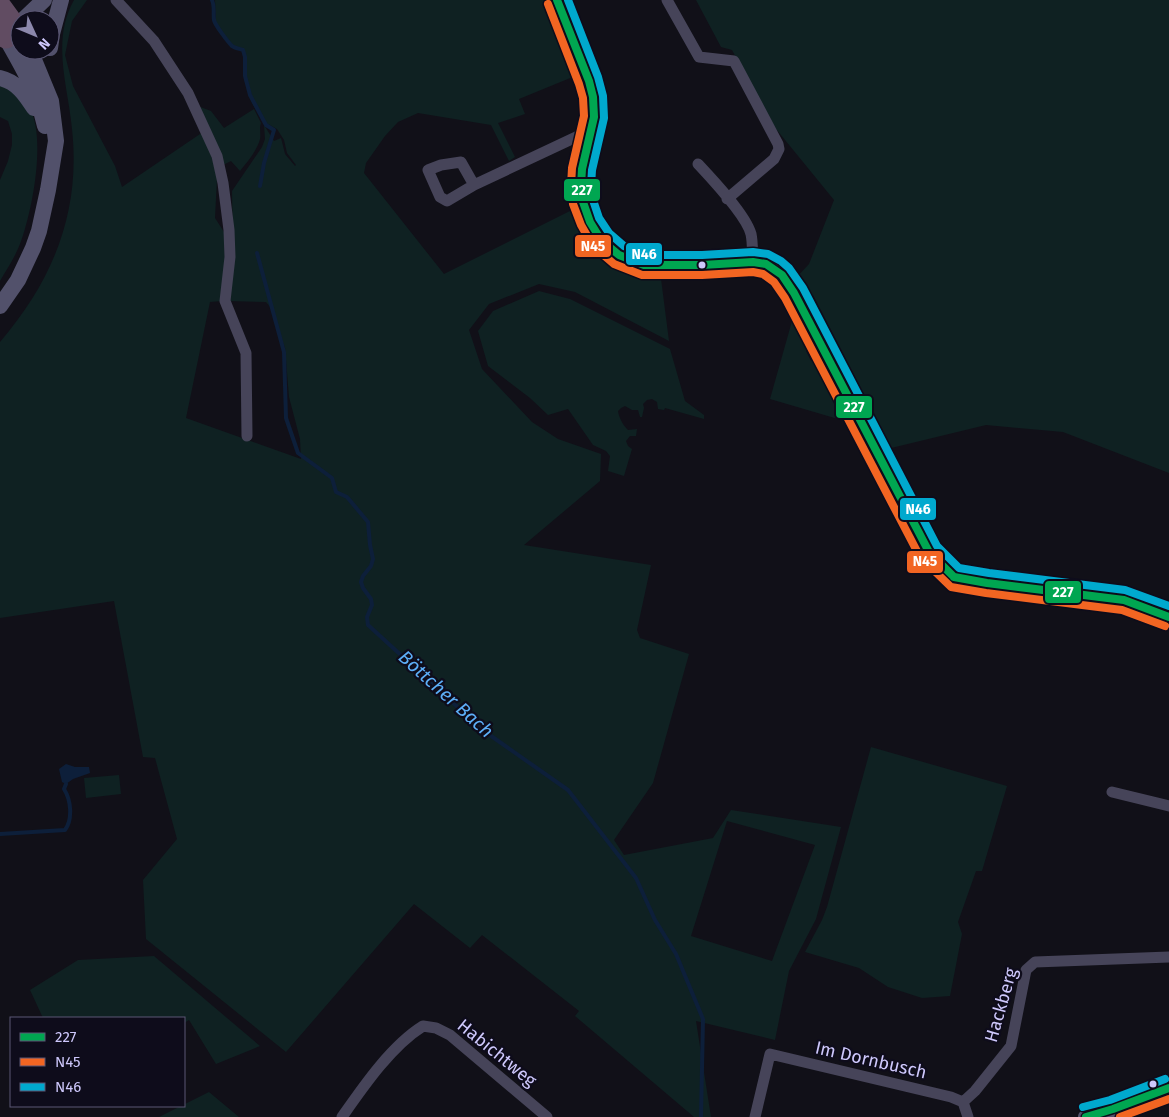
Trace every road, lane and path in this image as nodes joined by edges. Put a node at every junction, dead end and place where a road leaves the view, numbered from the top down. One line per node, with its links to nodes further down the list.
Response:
1 (44, 0): 6 (main road)
2 (116, 0): 21 (street)
3 (556, 0): 14 (street)
4 (667, 0): 18 (street)
5 (0, 5): 7 (highway)
6 (34, 10)
7 (10, 27)
8 (23, 60): 13 (main road)
9 (34, 60): 12 (main road)
10 (49, 60): 12 (main road)
11 (0, 78): 13 (main road)
12 (47, 90): 16 (main road)
13 (44, 125): 16 (main road)
14 (591, 130): 17 (street); 19 (street)
15 (698, 164): 18 (street)
16 (52, 165): 20 (main road)
17 (474, 185)
18 (728, 199): 19 (street)
19 (753, 262): 22 (street)
20 (0, 306)
21 (247, 436)
22 (1169, 617)
23 (1112, 792): 24 (street)
24 (1169, 806)
25 (1169, 957): 27 (street, Hackberg)
26 (1169, 1088): 32 (main road)
27 (963, 1102): 30 (street, Im Dornbusch); 31 (street)
28 (342, 1117): 29 (street, Habichtweg)
29 (547, 1117)
30 (755, 1117)
31 (968, 1117)
32 (1087, 1117)

